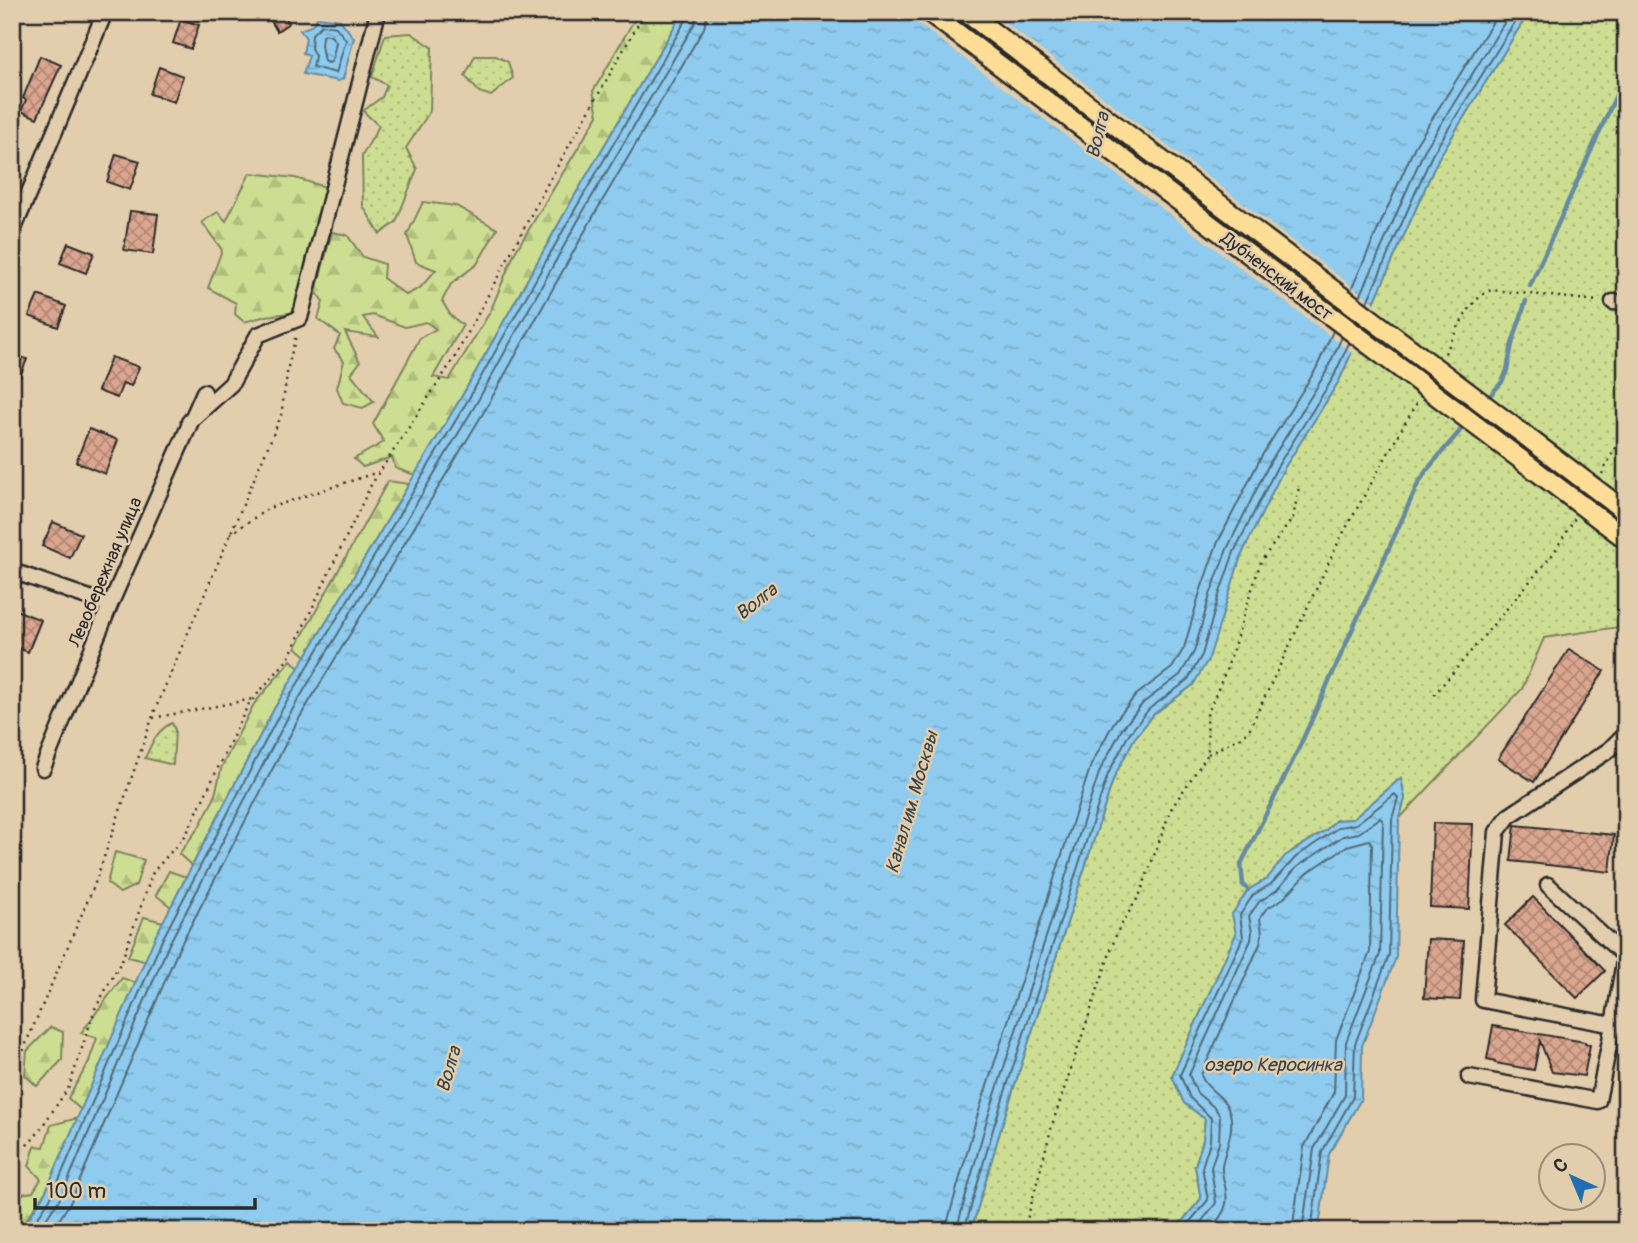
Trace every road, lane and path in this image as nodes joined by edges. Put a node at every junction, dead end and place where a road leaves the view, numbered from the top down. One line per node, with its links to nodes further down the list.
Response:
1 (105, 12): 6 (street)
2 (378, 12): 8 (street)
3 (645, 12): 14 (path)
4 (929, 12): 20 (main road, Дубненский мост, bridge)
5 (966, 12): 18 (main road, Дубненский мост, bridge)
6 (12, 233)
7 (1619, 303): 9 (path)
8 (300, 318): 12 (street); 19 (path)
9 (1441, 359)
10 (204, 392): 12 (street, Левобережная улица)
11 (1421, 395): 27 (path)
12 (189, 422): 22 (street, Левобережная улица)
13 (1626, 427): 15 (path)
14 (379, 472): 19 (path); 24 (path)
15 (1595, 484)
16 (1299, 487): 27 (path)
17 (1581, 508): 23 (path)
18 (1626, 512)
19 (230, 534): 25 (path)
20 (1626, 539)
21 (12, 571): 22 (street)
22 (110, 605): 28 (street, Левобережная улица)
23 (1434, 695)
24 (253, 699): 25 (path); 33 (path)
25 (153, 718): 32 (path)
26 (1626, 733): 30 (street)
27 (1208, 754): 34 (path)
28 (43, 768)
29 (1548, 885): 30 (street)
30 (1613, 1025): 31 (street)
31 (1469, 1077)
32 (12, 1084)
33 (12, 1160)
34 (1024, 1231)

